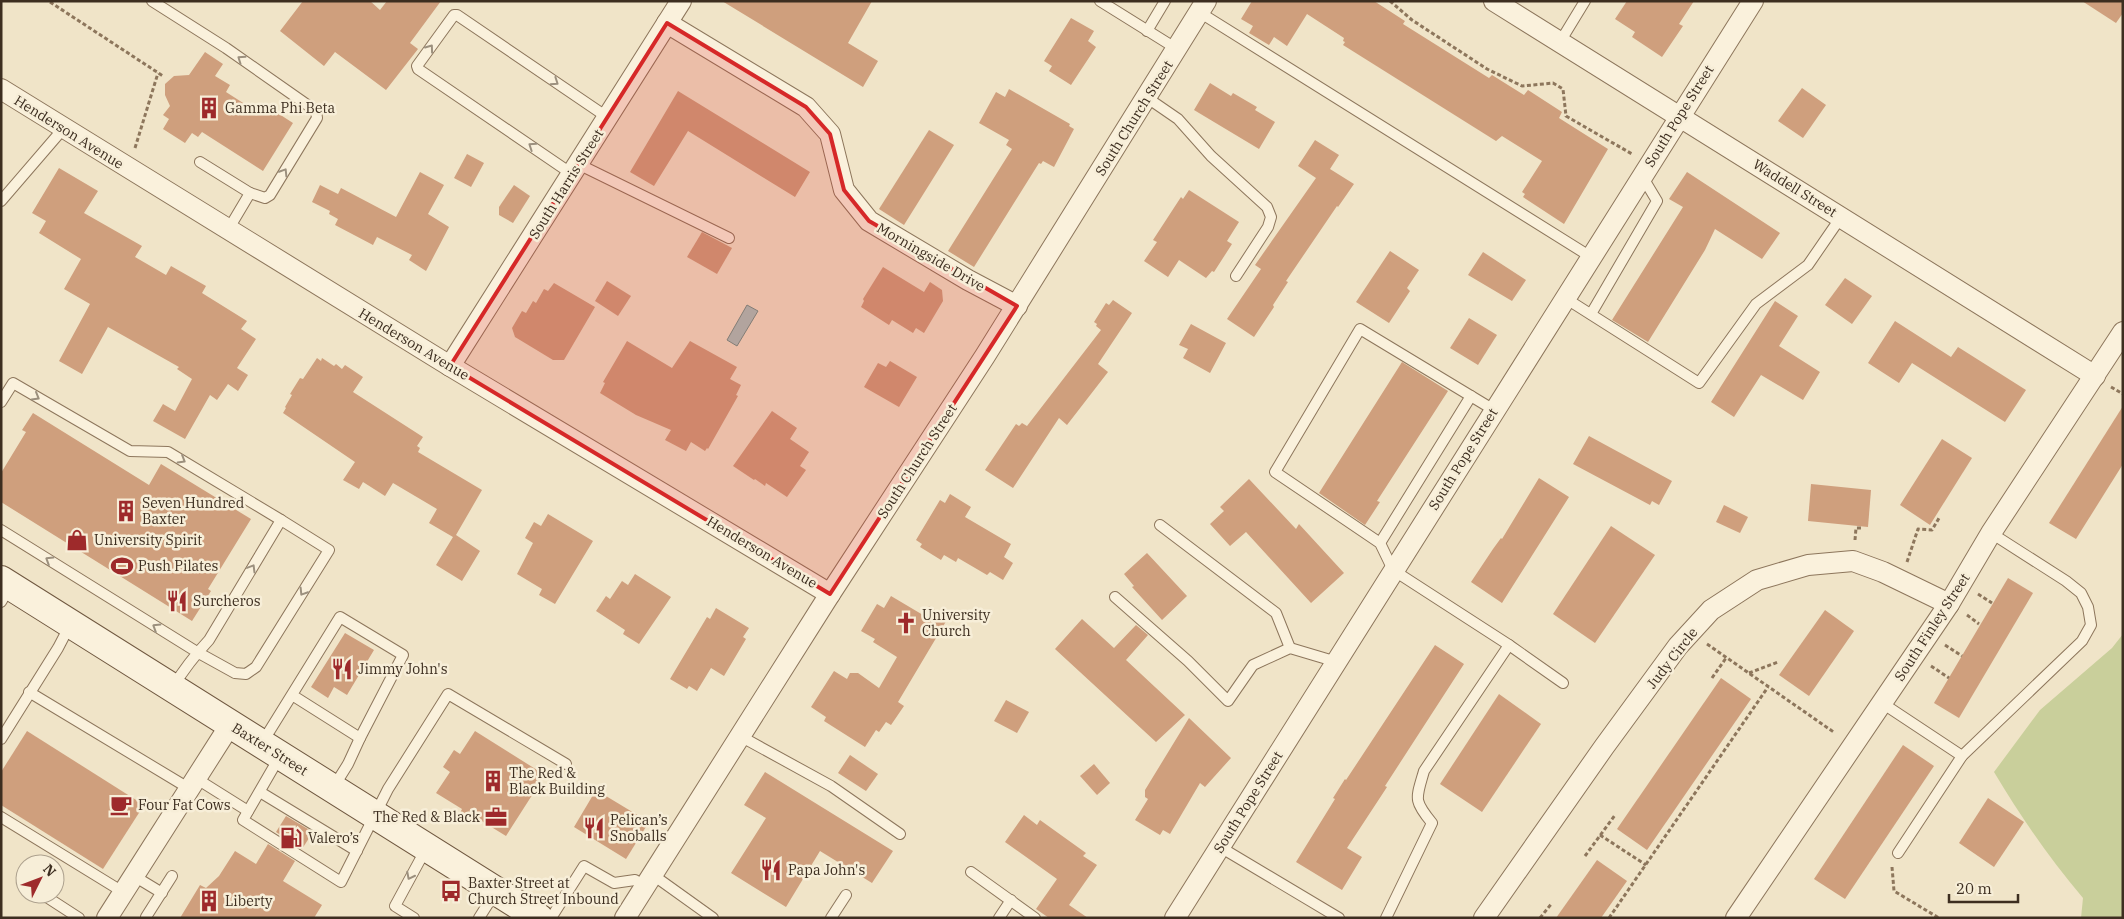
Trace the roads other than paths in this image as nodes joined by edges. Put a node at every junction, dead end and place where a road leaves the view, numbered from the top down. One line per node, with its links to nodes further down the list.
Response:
1 (152, 1): 21 (lane, one-way to 1)
2 (681, 1): 9 (street, South Harris Street)
3 (1100, 1): 10 (lane)
4 (1165, 1): 10 (lane)
5 (1494, 1): 11 (street, Waddell Street)
6 (1585, 1): 11 (lane)
7 (1753, 1): 15 (street, South Pope Street)
8 (1203, 7): 12 (street, South Church Street); 26 (lane)
9 (667, 23): 16 (street, South Harris Street); 29 (street, Morningside Drive)
10 (1146, 31): 12 (lane)
11 (1560, 42): 15 (street, Waddell Street)
12 (1177, 49): 14 (street, South Church Street)
13 (1, 89): 17 (street, Henderson Avenue)
14 (1146, 97): 27 (lane); 29 (street, South Church Street)
15 (1680, 115): 20 (street, South Pope Street); 23 (street, Waddell Street)
16 (608, 117): 19 (street, South Harris Street); 19 (lane, one-way to 16)
17 (63, 129): 22 (lane); 24 (street, Henderson Avenue)
18 (200, 162): 21 (lane)
19 (575, 169): 25 (lane); 32 (street, South Harris Street)
20 (1646, 170): 26 (street, South Pope Street); 30 (lane)
21 (250, 194): 24 (lane)
22 (1, 201)
23 (1841, 216): 30 (lane); 33 (street, Waddell Street)
24 (228, 230): 32 (street, Henderson Avenue)
25 (729, 238)
26 (1591, 257): 28 (street, South Pope Street)
27 (1236, 276)
28 (1565, 298): 30 (lane); 36 (street, South Pope Street)
29 (1017, 306): 44 (street, South Church Street)
30 (1591, 314)
31 (2120, 344): 33 (street, South Finley Street)
32 (450, 366): 44 (street, Henderson Avenue)
33 (2102, 380): 40 (street, South Finley Street)
34 (1470, 396): 36 (lane); 41 (lane); 41 (lane)
35 (1, 402): 37 (lane, one-way to 37)
36 (1494, 410): 42 (street, South Pope Street)
37 (281, 520): 50 (lane, one-way to 37); 50 (lane, one-way to 50)
38 (1160, 525): 49 (lane)
39 (1, 530): 50 (lane, one-way to 39)
40 (1991, 533): 46 (street, South Finley Street); 62 (lane)
41 (1380, 542): 42 (lane)
42 (1393, 570): 48 (lane); 51 (street, South Pope Street)
43 (4, 589): 47 (main road, Baxter Street)
44 (830, 594): 58 (street, South Church Street)
45 (1115, 597): 49 (lane)
46 (1956, 608): 56 (street, South Finley Street); 99 (street, Judy Circle)
47 (70, 624): 53 (main road, Baxter Street); 54 (lane)
48 (1509, 645): 52 (lane); 98 (lane)
49 (1290, 648): 51 (lane)
50 (197, 652): 53 (lane)
51 (1336, 662): 72 (street, South Pope Street)
52 (1563, 684)
53 (172, 688): 57 (main road, Baxter Street)
54 (29, 692): 60 (lane); 64 (lane)
55 (292, 695): 59 (lane); 59 (lane); 61 (lane)
56 (1882, 703): 62 (lane); 100 (street, South Finley Street)
57 (230, 725): 61 (main road, Baxter Street); 64 (street)
58 (740, 736): 70 (lane); 77 (street, South Church Street)
59 (360, 738): 65 (lane)
60 (1, 739)
61 (271, 750): 65 (main road, Baxter Street); 66 (lane)
62 (1962, 756): 74 (lane)
63 (566, 764): 68 (lane)
64 (194, 784): 67 (lane); 78 (street)
65 (332, 789): 68 (main road, Baxter Street)
66 (260, 792): 67 (lane); 73 (lane)
67 (248, 811): 73 (lane)
68 (374, 816): 71 (main road, Baxter Street); 73 (lane)
69 (1, 817): 78 (lane)
70 (900, 834)
71 (427, 847): 79 (main road, Baxter Street); 87 (lane, one-way to 87)
72 (1220, 847): 96 (street, South Pope Street); 97 (lane)
73 (357, 851)
74 (1898, 853)
75 (970, 872): 82 (lane)
76 (172, 876): 80 (lane)
77 (649, 881): 90 (lane); 91 (street, South Church Street); 92 (lane)
78 (129, 884): 80 (lane); 86 (street)
79 (496, 891): 88 (lane); 89 (main road, Baxter Street)
80 (162, 893): 84 (lane)
81 (846, 895): 93 (lane)
82 (1011, 900): 94 (lane); 95 (lane)
83 (57, 904): 85 (lane)
84 (146, 917)
85 (79, 918)
86 (107, 918)
87 (414, 918)
88 (479, 918)
89 (539, 918)
90 (550, 918)
91 (625, 918)
92 (713, 918)
93 (831, 918)
94 (1000, 918)
95 (1035, 918)
96 (1175, 918)
97 (1339, 918)
98 (1386, 918)
99 (1484, 918)
100 (1736, 918)

